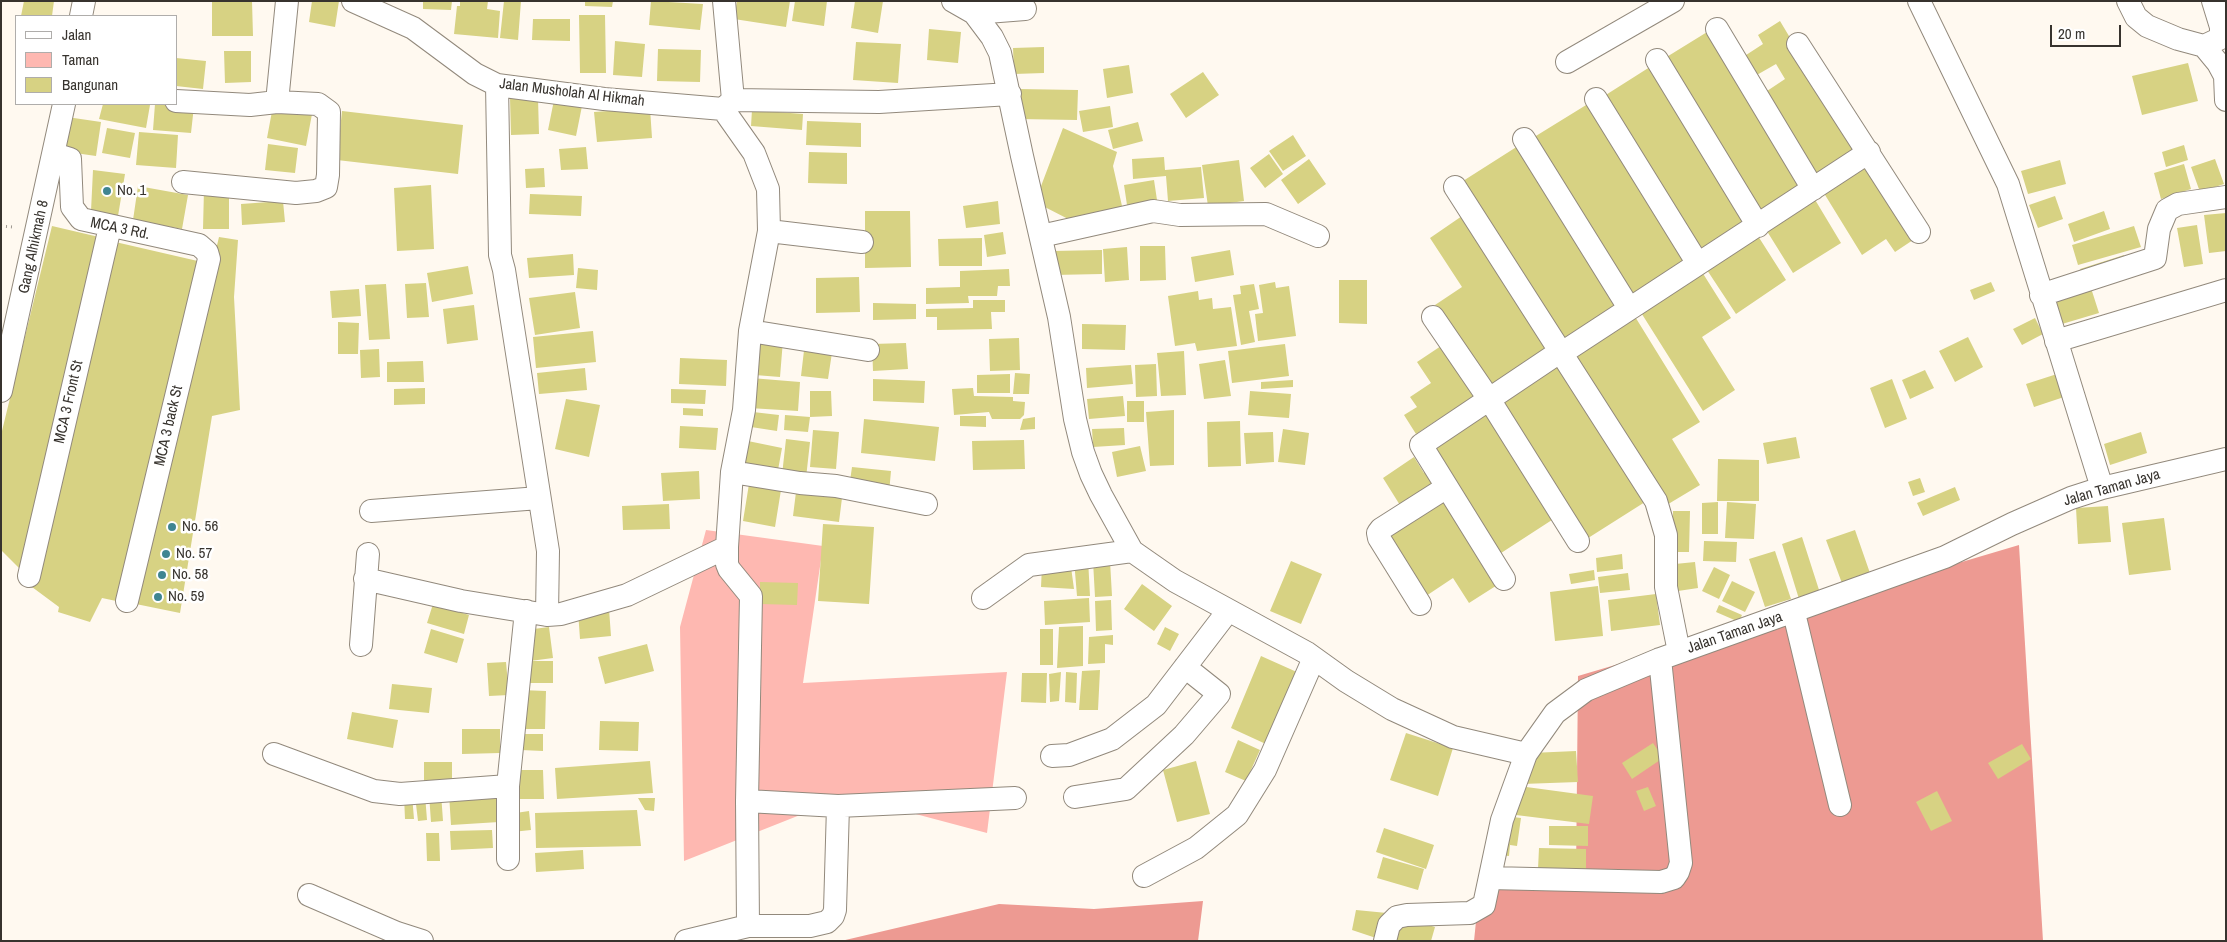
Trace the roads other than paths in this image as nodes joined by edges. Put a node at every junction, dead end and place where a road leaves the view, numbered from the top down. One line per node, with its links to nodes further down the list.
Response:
1 (84, 1): 12 (street)
2 (287, 1): 23 (street)
3 (353, 1): 18 (street, Jalan Musholah Al Hikmah)
4 (724, 1): 25 (street)
5 (952, 1): 11 (street)
6 (1673, 1): 17 (street)
7 (1919, 1): 43 (street)
8 (2128, 1): 15 (street)
9 (2213, 1): 15 (street)
10 (1025, 9): 11 (street)
11 (974, 12): 19 (street)
12 (81, 15)
13 (1717, 29): 31 (street)
14 (1798, 44): 27 (street)
15 (2204, 46): 21 (street)
16 (1657, 60): 33 (street)
17 (1567, 62)
18 (496, 85): 25 (street, Jalan Musholah Al Hikmah); 56 (street)
19 (1010, 94): 25 (street, Jalan Musholah Al Hikmah); 37 (street)
20 (1596, 99): 41 (street)
21 (2226, 100)
22 (178, 101): 23 (street)
23 (277, 102): 29 (street)
24 (64, 105): 28 (street, Gang Alhikmah 8)
25 (728, 105): 35 (street)
26 (1524, 139): 44 (street)
27 (1869, 152): 31 (street); 36 (street)
28 (54, 154): 34 (street, MCA 3 Rd.); 50 (street, Gang Alhikmah 8)
29 (183, 182)
30 (1456, 188): 49 (street)
31 (1813, 190): 33 (street)
32 (2226, 197): 43 (street)
33 (1758, 226): 41 (street)
34 (110, 227): 40 (street, MCA 3 Rd.); 63 (street, MCA 3 Front St)
35 (769, 231): 39 (street); 46 (street)
36 (1919, 232)
37 (1042, 236): 38 (street); 61 (street)
38 (1318, 236)
39 (862, 242)
40 (206, 252): 67 (street, MCA 3 back St)
41 (1698, 264): 44 (street)
42 (2226, 290): 47 (street)
43 (2041, 295): 47 (street)
44 (1629, 308): 49 (street)
45 (1433, 317): 51 (street)
46 (750, 331): 48 (street); 53 (street)
47 (2056, 340): 55 (street)
48 (868, 350)
49 (1561, 352): 51 (street); 73 (street)
50 (1, 391)
51 (1489, 399): 54 (street); 59 (street)
52 (2226, 459): 55 (street, Jalan Taman Jaya)
53 (732, 472): 57 (street); 60 (street)
54 (1447, 487): 65 (street); 68 (street)
55 (2102, 488): 71 (street, Jalan Taman Jaya)
56 (539, 498): 58 (street); 70 (street)
57 (926, 504)
58 (371, 510)
59 (1578, 541)
60 (726, 547): 70 (street); 82 (street)
61 (1132, 551): 66 (street); 69 (street)
62 (368, 554): 64 (street)
63 (29, 576)
64 (365, 579): 70 (street); 72 (street)
65 (1504, 579)
66 (983, 598)
67 (128, 601)
68 (1420, 604)
69 (1228, 611): 74 (street); 75 (street)
70 (536, 613): 79 (street)
71 (1794, 613): 73 (street, Jalan Taman Jaya); 83 (street)
72 (361, 645)
73 (1670, 656): 77 (street, Jalan Taman Jaya); 87 (street)
74 (1314, 658): 77 (street); 86 (street)
75 (1185, 666): 78 (street); 80 (street)
76 (274, 754): 79 (street)
77 (1526, 754): 87 (street, Jalan Taman Jaya)
78 (1052, 756)
79 (508, 786): 85 (street)
80 (1075, 797)
81 (1015, 798): 84 (street)
82 (747, 801): 84 (street); 89 (street)
83 (1840, 805)
84 (838, 806): 89 (street)
85 (508, 859)
86 (1144, 876)
87 (1490, 878): 92 (street, Jalan Taman Jaya)
88 (309, 895): 90 (street)
89 (748, 926): 91 (street)
90 (422, 941)
91 (686, 941)
92 (1385, 941)

